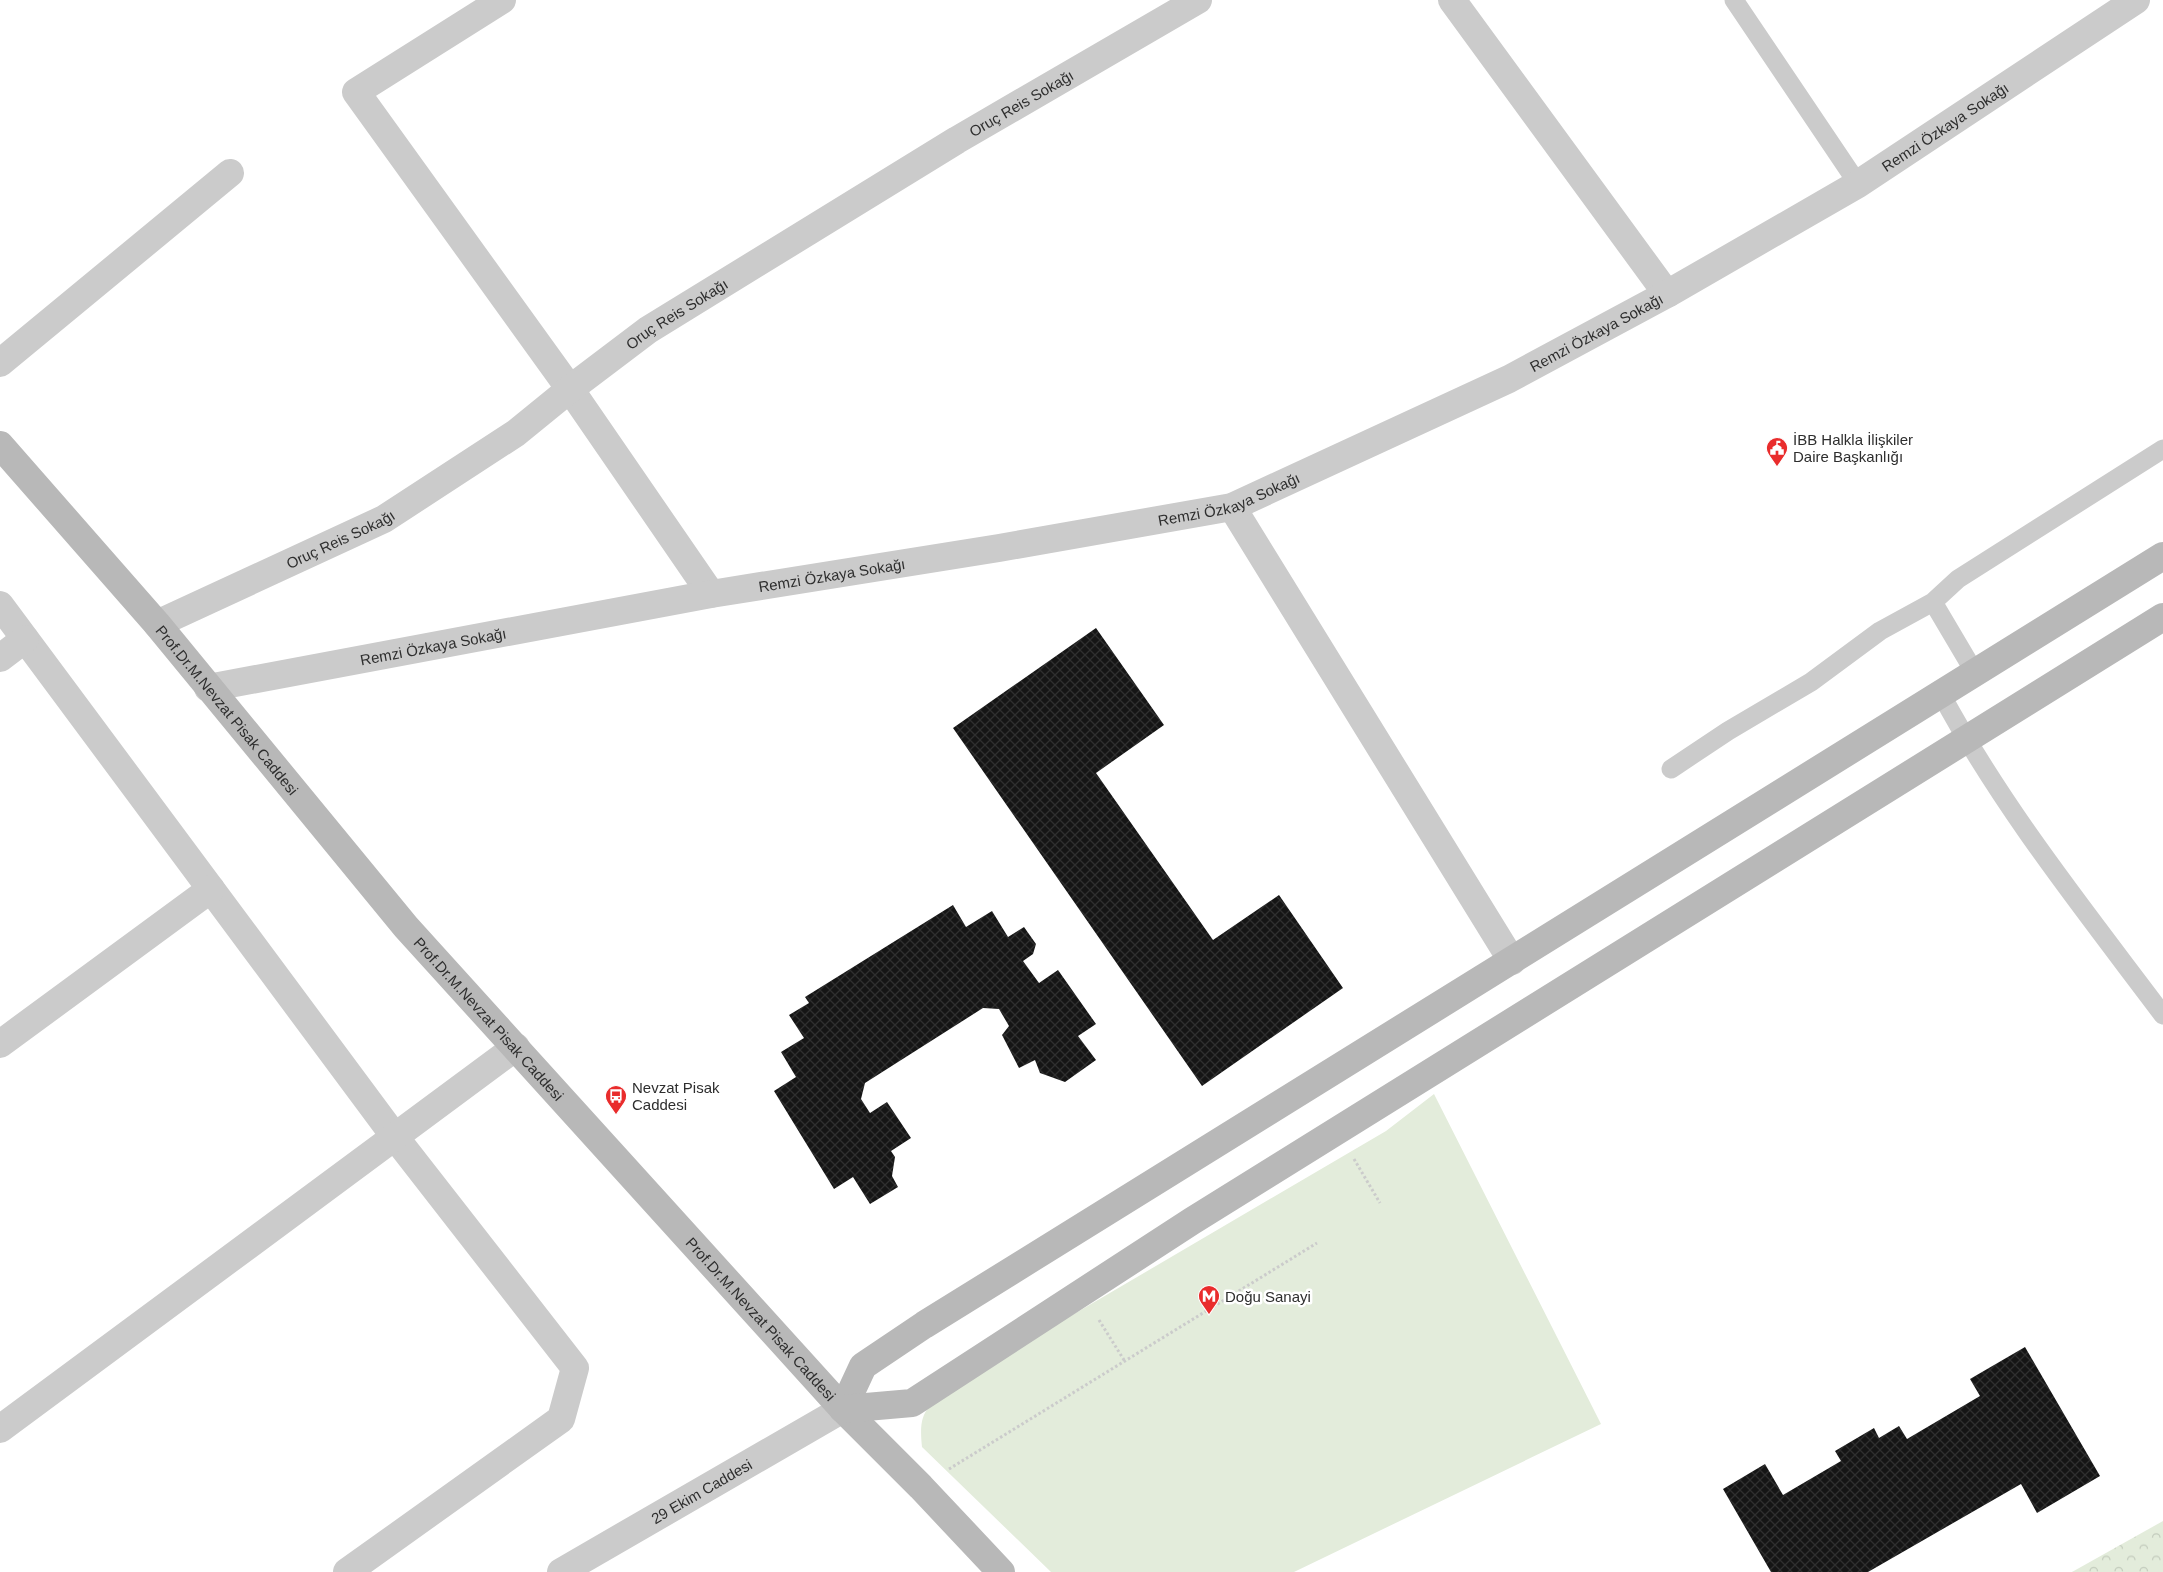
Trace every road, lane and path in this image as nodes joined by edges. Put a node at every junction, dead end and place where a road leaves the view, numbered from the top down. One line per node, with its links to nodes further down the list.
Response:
1 (502, 0): 10 (street)
2 (1198, 0): 10 (street, Oruç Reis Sokağı)
3 (1452, 0): 8 (street)
4 (1734, 0): 7 (lane)
5 (2136, 0): 7 (street, Remzi Özkaya Sokağı)
6 (230, 172): 9 (street)
7 (1858, 184): 8 (street, Remzi Özkaya Sokağı)
8 (1667, 294): 13 (street, Remzi Özkaya Sokağı)
9 (0, 363)
10 (570, 389): 15 (street); 19 (street, Oruç Reis Sokağı)
11 (0, 445): 19 (main road, Prof.Dr.M.Nevzat Pisak Caddesi)
12 (2163, 449): 16 (lane)
13 (1232, 507): 15 (street, Remzi Özkaya Sokağı); 28 (street)
14 (2163, 556): 22 (main road)
15 (711, 594): 23 (street, Remzi Özkaya Sokağı)
16 (1933, 602): 22 (lane); 26 (lane)
17 (0, 605): 20 (street)
18 (2163, 617): 25 (main road)
19 (157, 624): 23 (main road, Prof.Dr.M.Nevzat Pisak Caddesi)
20 (25, 639): 21 (street); 27 (street)
21 (0, 658)
22 (1975, 673): 24 (main road)
23 (208, 688): 31 (main road, Prof.Dr.M.Nevzat Pisak Caddesi)
24 (1941, 694): 25 (lane); 28 (main road)
25 (1965, 740): 29 (lane); 32 (main road)
26 (1671, 769)
27 (211, 889): 30 (street); 33 (street)
28 (1512, 961): 38 (main road)
29 (2163, 1015)
30 (0, 1044)
31 (516, 1047): 33 (street); 38 (main road, Prof.Dr.M.Nevzat Pisak Caddesi)
32 (1338, 1132): 34 (path); 36 (main road)
33 (395, 1136): 39 (street); 41 (street)
34 (1380, 1204)
35 (1317, 1242): 37 (path)
36 (1082, 1293): 37 (path); 38 (main road)
37 (1124, 1360): 40 (path)
38 (843, 1409): 40 (main road, Prof.Dr.M.Nevzat Pisak Caddesi); 42 (street, 29 Ekim Caddesi)
39 (0, 1429)
40 (920, 1487): 43 (main road, Prof.Dr.M.Nevzat Pisak Caddesi)
41 (347, 1572)
42 (561, 1572)
43 (1001, 1572)

